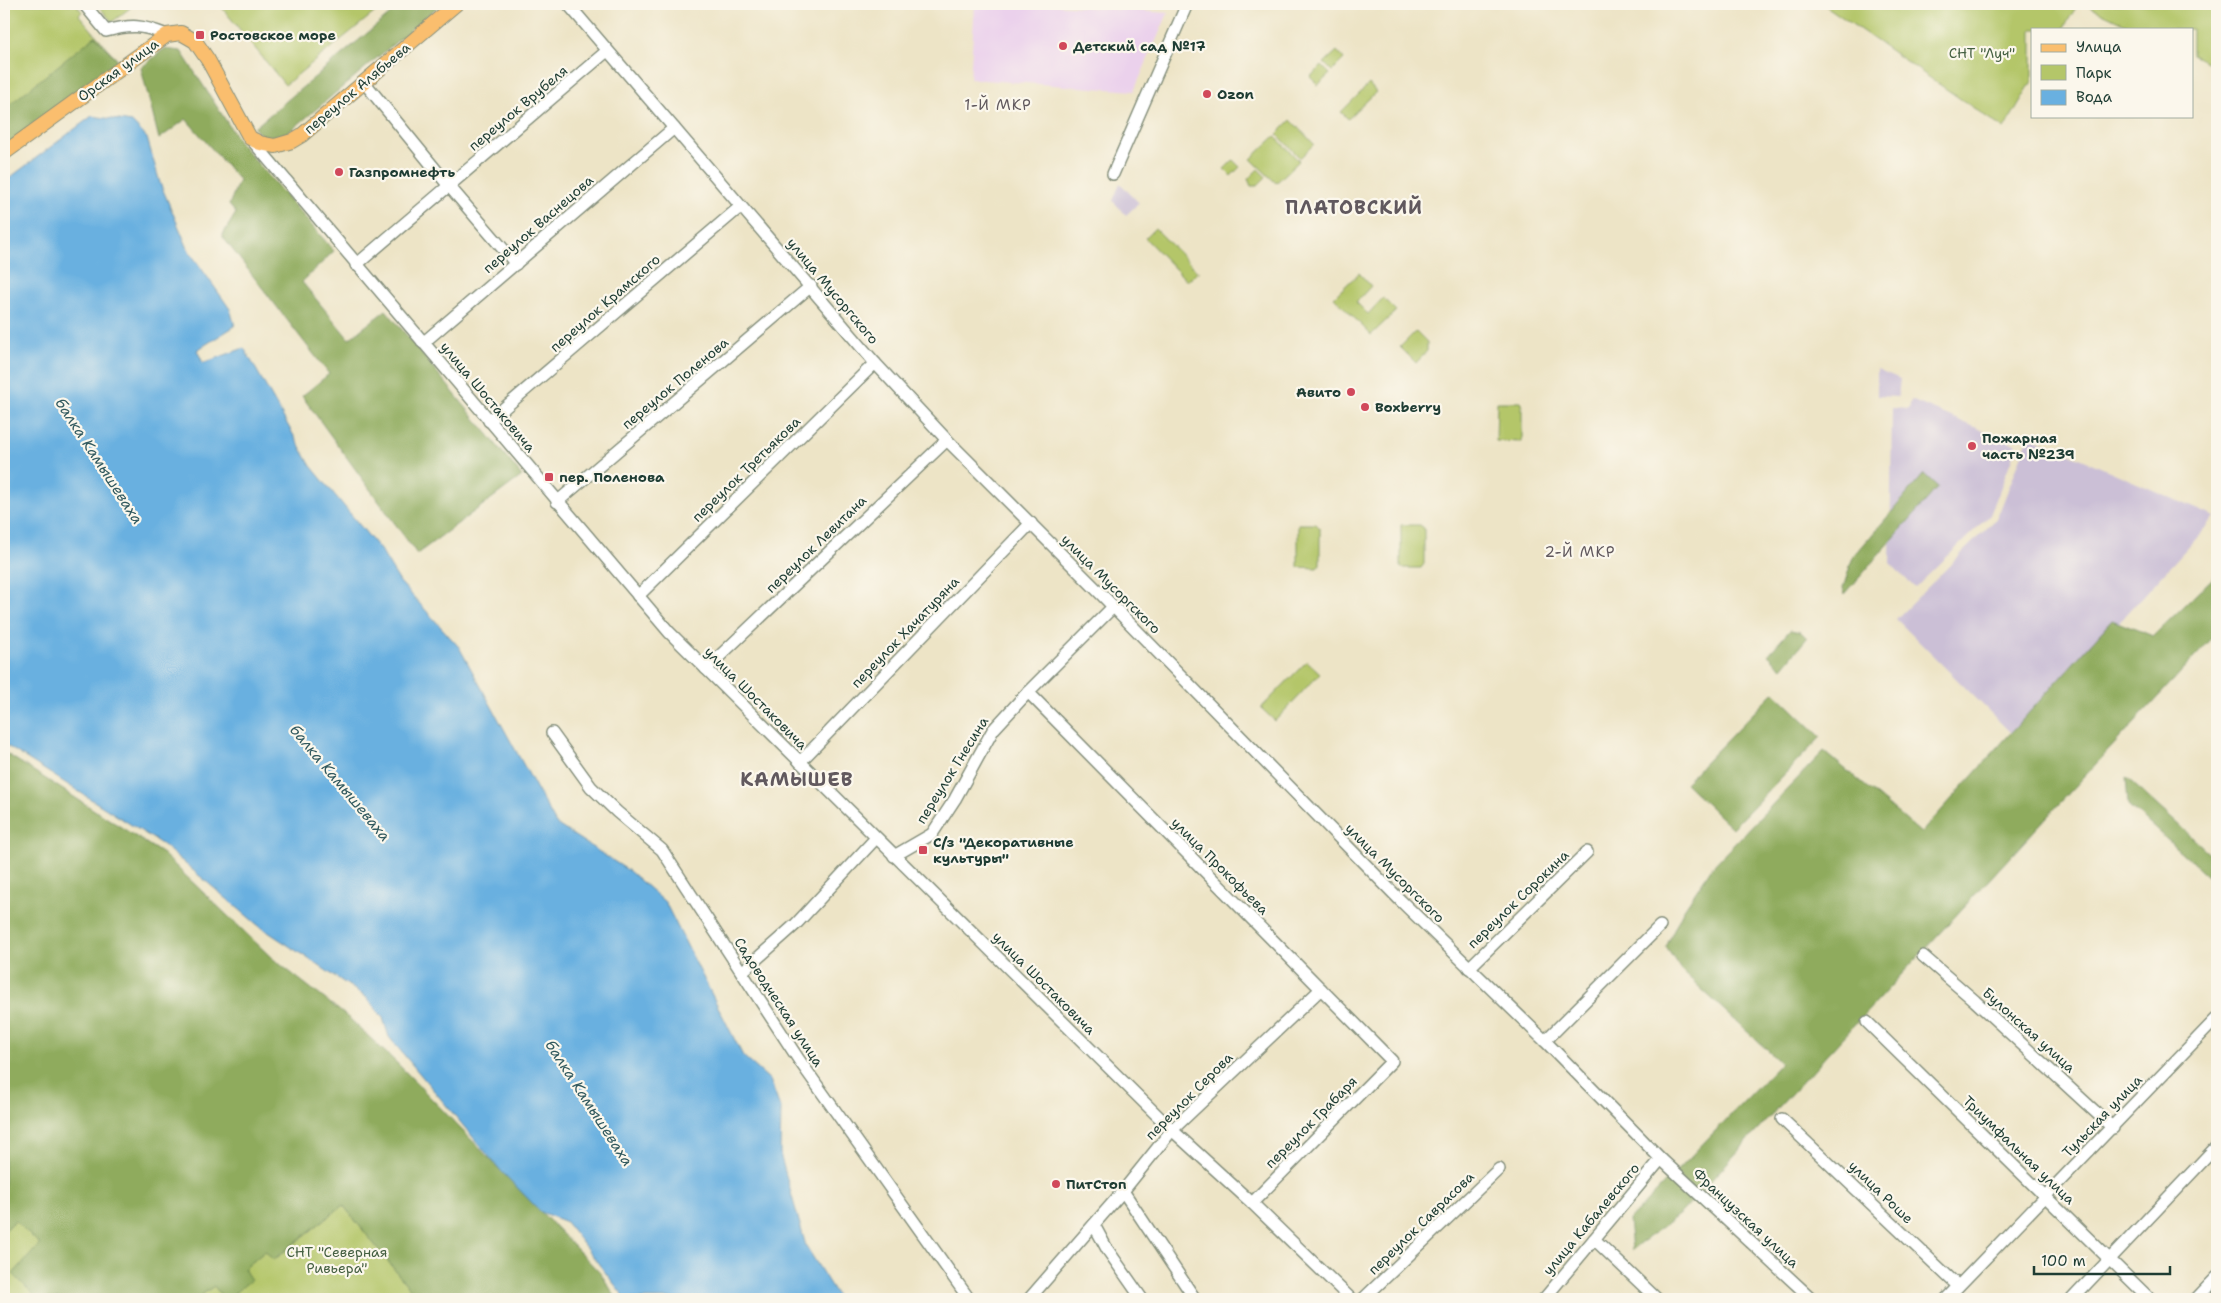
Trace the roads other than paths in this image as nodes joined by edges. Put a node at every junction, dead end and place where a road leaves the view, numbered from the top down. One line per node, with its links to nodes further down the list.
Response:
1 (84, 4): 5 (street)
2 (456, 4): 7 (main road, переулок Алябьева)
3 (568, 4): 6 (street, улица Мусоргского)
4 (1187, 4): 11 (street)
5 (167, 35): 9 (main road, Орская улица); 10 (main road, Орская улица)
6 (607, 51): 8 (street, улица Мусоргского); 12 (street, переулок Врубеля)
7 (364, 82): 9 (main road, переулок Алябьева); 12 (street)
8 (674, 128): 13 (street, улица Мусоргского); 14 (street, переулок Васнецова)
9 (250, 138): 15 (street, улица Шостаковича)
10 (4, 153)
11 (1113, 174)
12 (449, 186): 14 (street); 15 (street, переулок Врубеля)
13 (740, 207): 16 (street, улица Мусоргского); 19 (street, переулок Крамского)
14 (516, 264): 17 (street, переулок Васнецова)
15 (356, 265): 17 (street, улица Шостаковича)
16 (811, 286): 18 (street, улица Мусоргского); 21 (street, переулок Поленова)
17 (423, 343): 19 (street, улица Шостаковича)
18 (875, 363): 20 (street, улица Мусоргского); 23 (street, переулок Третьякова)
19 (489, 422): 21 (street, улица Шостаковича)
20 (947, 440): 22 (street, улица Мусоргского); 25 (street, переулок Левитана)
21 (557, 502): 23 (street, улица Шостаковича)
22 (1031, 523): 24 (street, улица Мусоргского); 28 (street, переулок Хачатуряна)
23 (638, 596): 25 (street, улица Шостаковича)
24 (1113, 607): 26 (street, переулок Гнесина); 34 (street, улица Мусоргского)
25 (706, 669): 28 (street, улица Шостаковича)
26 (1028, 692): 31 (street, переулок Гнесина); 36 (street, улица Прокофьева)
27 (552, 733): 35 (street, Садоводческая улица)
28 (800, 762): 29 (street, улица Шостаковича)
29 (876, 838): 31 (street, улица Шостаковича); 35 (street)
30 (1587, 852): 34 (street, переулок Сорокина)
31 (894, 856): 43 (street, улица Шостаковича)
32 (1660, 926): 39 (street)
33 (1922, 956): 42 (street, Булонская улица)
34 (1469, 968): 39 (street, улица Мусоргского)
35 (742, 972): 55 (street, Садоводческая улица)
36 (1321, 990): 40 (street, улица Прокофьева); 43 (street, переулок Серова)
37 (2217, 1018): 42 (street, Тульская улица)
38 (1867, 1022): 48 (street, Триумфальная улица)
39 (1545, 1041): 45 (street, улица Мусоргского)
40 (1392, 1062): 49 (street, переулок Грабаря)
41 (1782, 1119): 54 (street, улица Роше)
42 (2113, 1128): 48 (street, Тульская улица)
43 (1172, 1130): 47 (street, переулок Серова); 49 (street, улица Шостаковича)
44 (2217, 1146): 52 (street)
45 (1661, 1159): 51 (street, улица Кабалевского); 63 (street, Французская улица)
46 (1499, 1169): 60 (street, переулок Саврасова)
47 (1123, 1190): 50 (street, переулок Серова); 58 (street)
48 (2044, 1196): 52 (street, Триумфальная улица); 54 (street, Тульская улица)
49 (1252, 1203): 59 (street, улица Шостаковича)
50 (1094, 1224): 56 (street, переулок Серова); 57 (street)
51 (1594, 1239): 61 (street, улица Кабалевского); 62 (street)
52 (2109, 1259): 65 (street); 66 (street, Триумфальная улица)
53 (2217, 1277): 67 (street)
54 (1958, 1286): 64 (street, Тульская улица)
55 (969, 1299)
56 (1029, 1299)
57 (1142, 1299)
58 (1195, 1299)
59 (1351, 1299)
60 (1363, 1299)
61 (1544, 1299)
62 (1657, 1299)
63 (1812, 1299)
64 (1946, 1299)
65 (2072, 1299)
66 (2150, 1299)
67 (2196, 1299)

